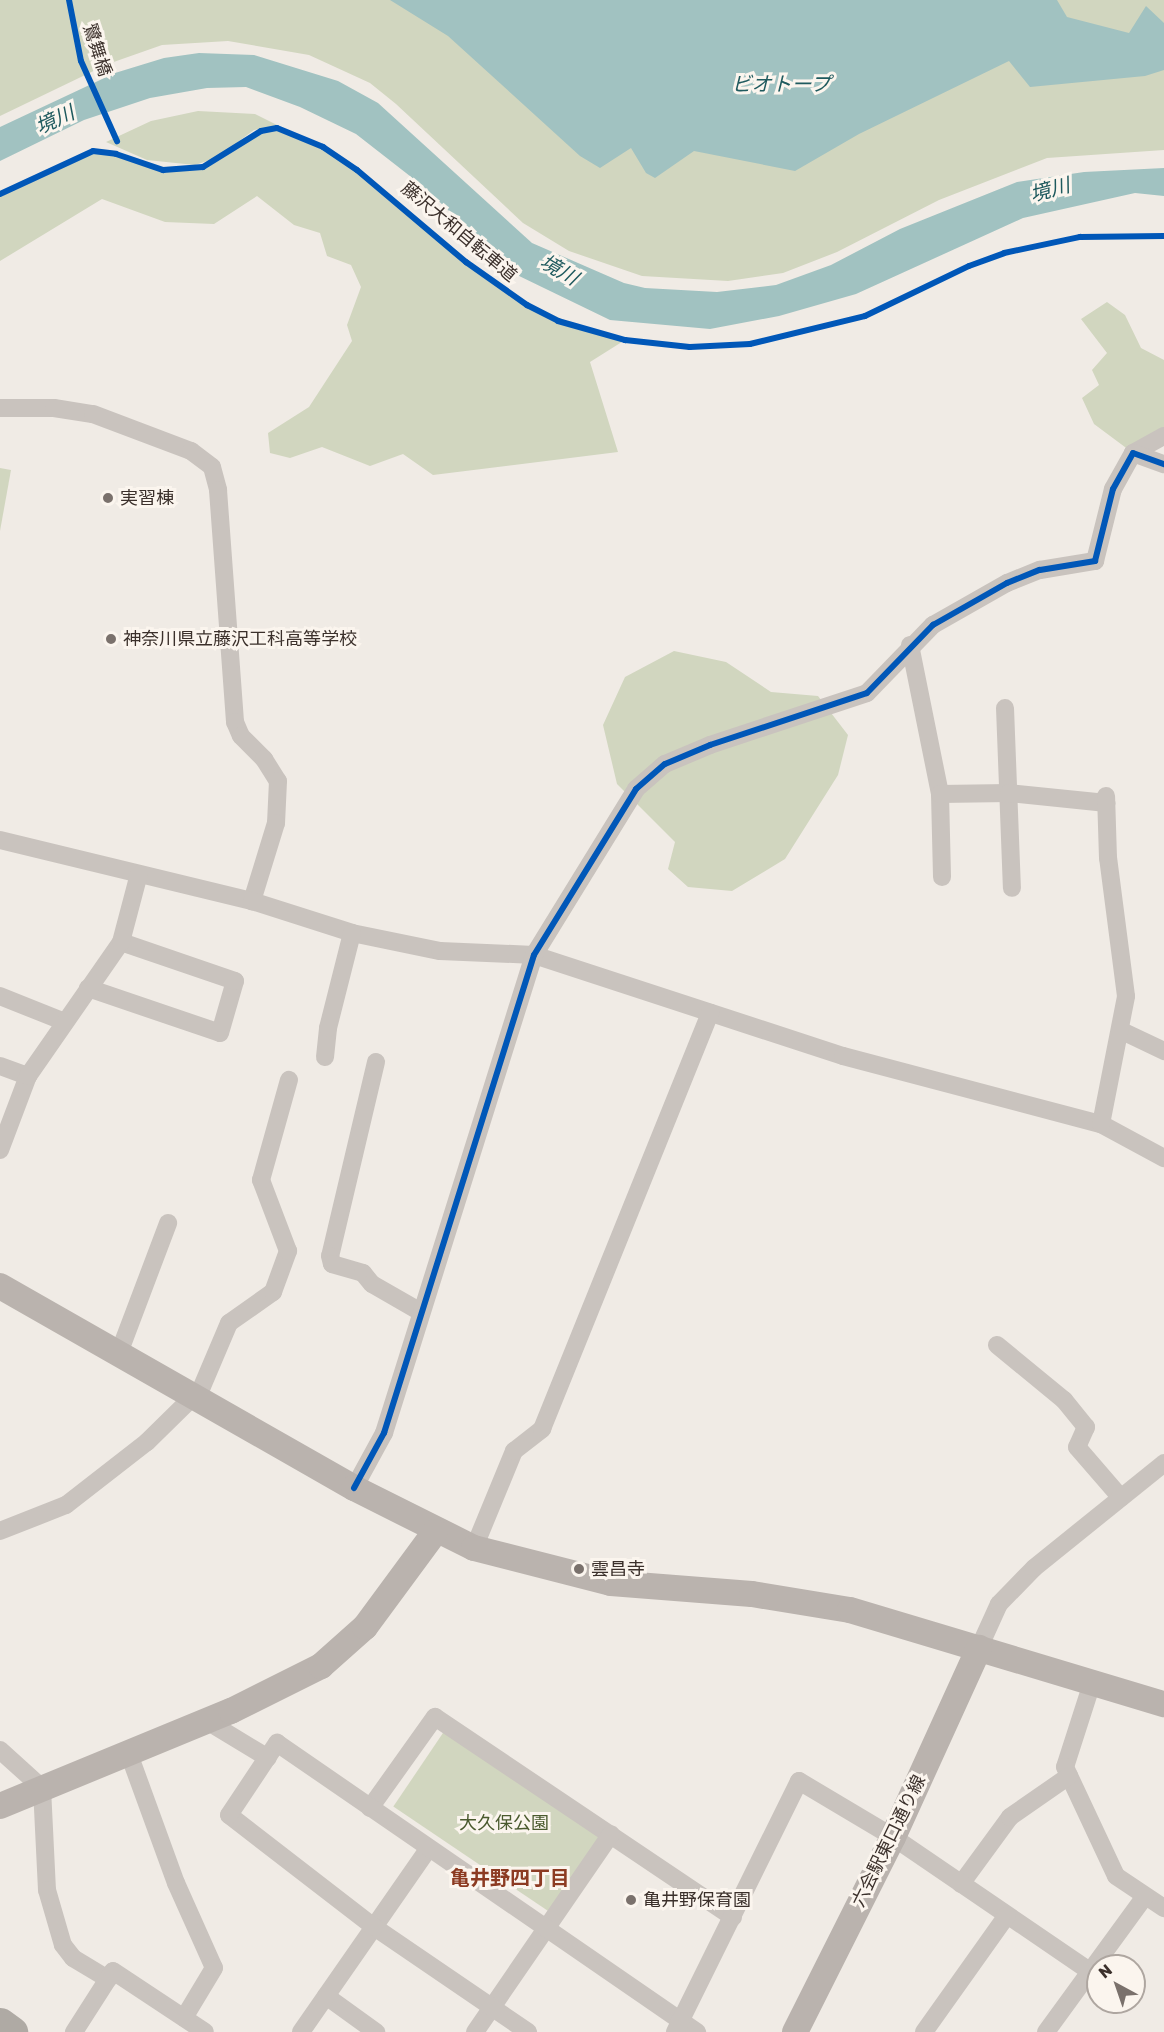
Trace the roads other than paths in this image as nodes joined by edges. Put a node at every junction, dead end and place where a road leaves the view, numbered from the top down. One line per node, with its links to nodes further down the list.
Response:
1 (0, 408): 13 (street)
2 (1164, 436): 3 (street)
3 (1133, 453): 4 (street); 5 (street)
4 (1164, 464)
5 (910, 645): 8 (street); 16 (street)
6 (1005, 708): 7 (street)
7 (1009, 793): 8 (street); 12 (street); 21 (street)
8 (940, 794): 11 (street)
9 (0, 840): 10 (street)
10 (140, 874): 13 (street); 15 (street)
11 (942, 877)
12 (1012, 888)
13 (252, 901): 14 (street)
14 (352, 933): 16 (street); 23 (street)
15 (121, 942): 17 (street); 17 (street)
16 (534, 954): 19 (street); 33 (street)
17 (88, 988): 20 (street)
18 (0, 996): 20 (street)
19 (710, 1013): 28 (street); 42 (street)
20 (65, 1022): 26 (street)
21 (1122, 1031): 22 (street); 28 (street)
22 (1164, 1051)
23 (325, 1057)
24 (376, 1062): 33 (street)
25 (0, 1066): 26 (street)
26 (28, 1076): 29 (street)
27 (289, 1080): 36 (street)
28 (1101, 1124): 30 (street)
29 (0, 1150)
30 (1164, 1158)
31 (168, 1223): 35 (street)
32 (0, 1286): 35 (street)
33 (419, 1311): 38 (street)
34 (997, 1345): 39 (street)
35 (119, 1353): 36 (street)
36 (194, 1397): 38 (street); 40 (street)
37 (1164, 1463): 39 (street)
38 (354, 1488): 41 (street)
39 (1121, 1497): 43 (street)
40 (0, 1531)
41 (435, 1532): 42 (street); 46 (street)
42 (474, 1548): 43 (street)
43 (979, 1648): 44 (street); 55 (street, 六会駅東口通り線)
44 (1092, 1683): 45 (street); 50 (street)
45 (1164, 1704)
46 (207, 1721): 48 (street); 49 (street)
47 (0, 1750): 51 (street)
48 (129, 1754): 51 (street); 70 (street)
49 (268, 1758): 53 (street); 62 (street)
50 (1069, 1776): 57 (street); 58 (street)
51 (42, 1788): 52 (street); 67 (street)
52 (0, 1806)
53 (370, 1808): 54 (street); 56 (street)
54 (611, 1834): 61 (street); 63 (street)
55 (893, 1837): 57 (street); 61 (street); 80 (street, 六会駅東口通り線)
56 (428, 1849): 62 (street); 63 (street)
57 (961, 1884): 60 (street)
58 (1145, 1896): 59 (street); 64 (street)
59 (1164, 1908)
60 (1007, 1915): 65 (street); 81 (street)
61 (734, 1917): 72 (street)
62 (374, 1927): 68 (street); 69 (street)
63 (547, 1930): 69 (street); 72 (street)
64 (1100, 1954)
65 (1086, 1969)
66 (1086, 1973): 82 (street)
67 (108, 1979): 70 (street); 74 (street)
68 (326, 1996): 76 (street); 77 (street)
69 (493, 2007): 78 (street); 79 (street)
70 (184, 2018): 75 (street)
71 (0, 2024): 73 (highway)
72 (685, 2028)
73 (11, 2032)
74 (74, 2032)
75 (205, 2032)
76 (301, 2032)
77 (376, 2032)
78 (475, 2032)
79 (528, 2032)
80 (795, 2032)
81 (924, 2032)
82 (1046, 2032)

